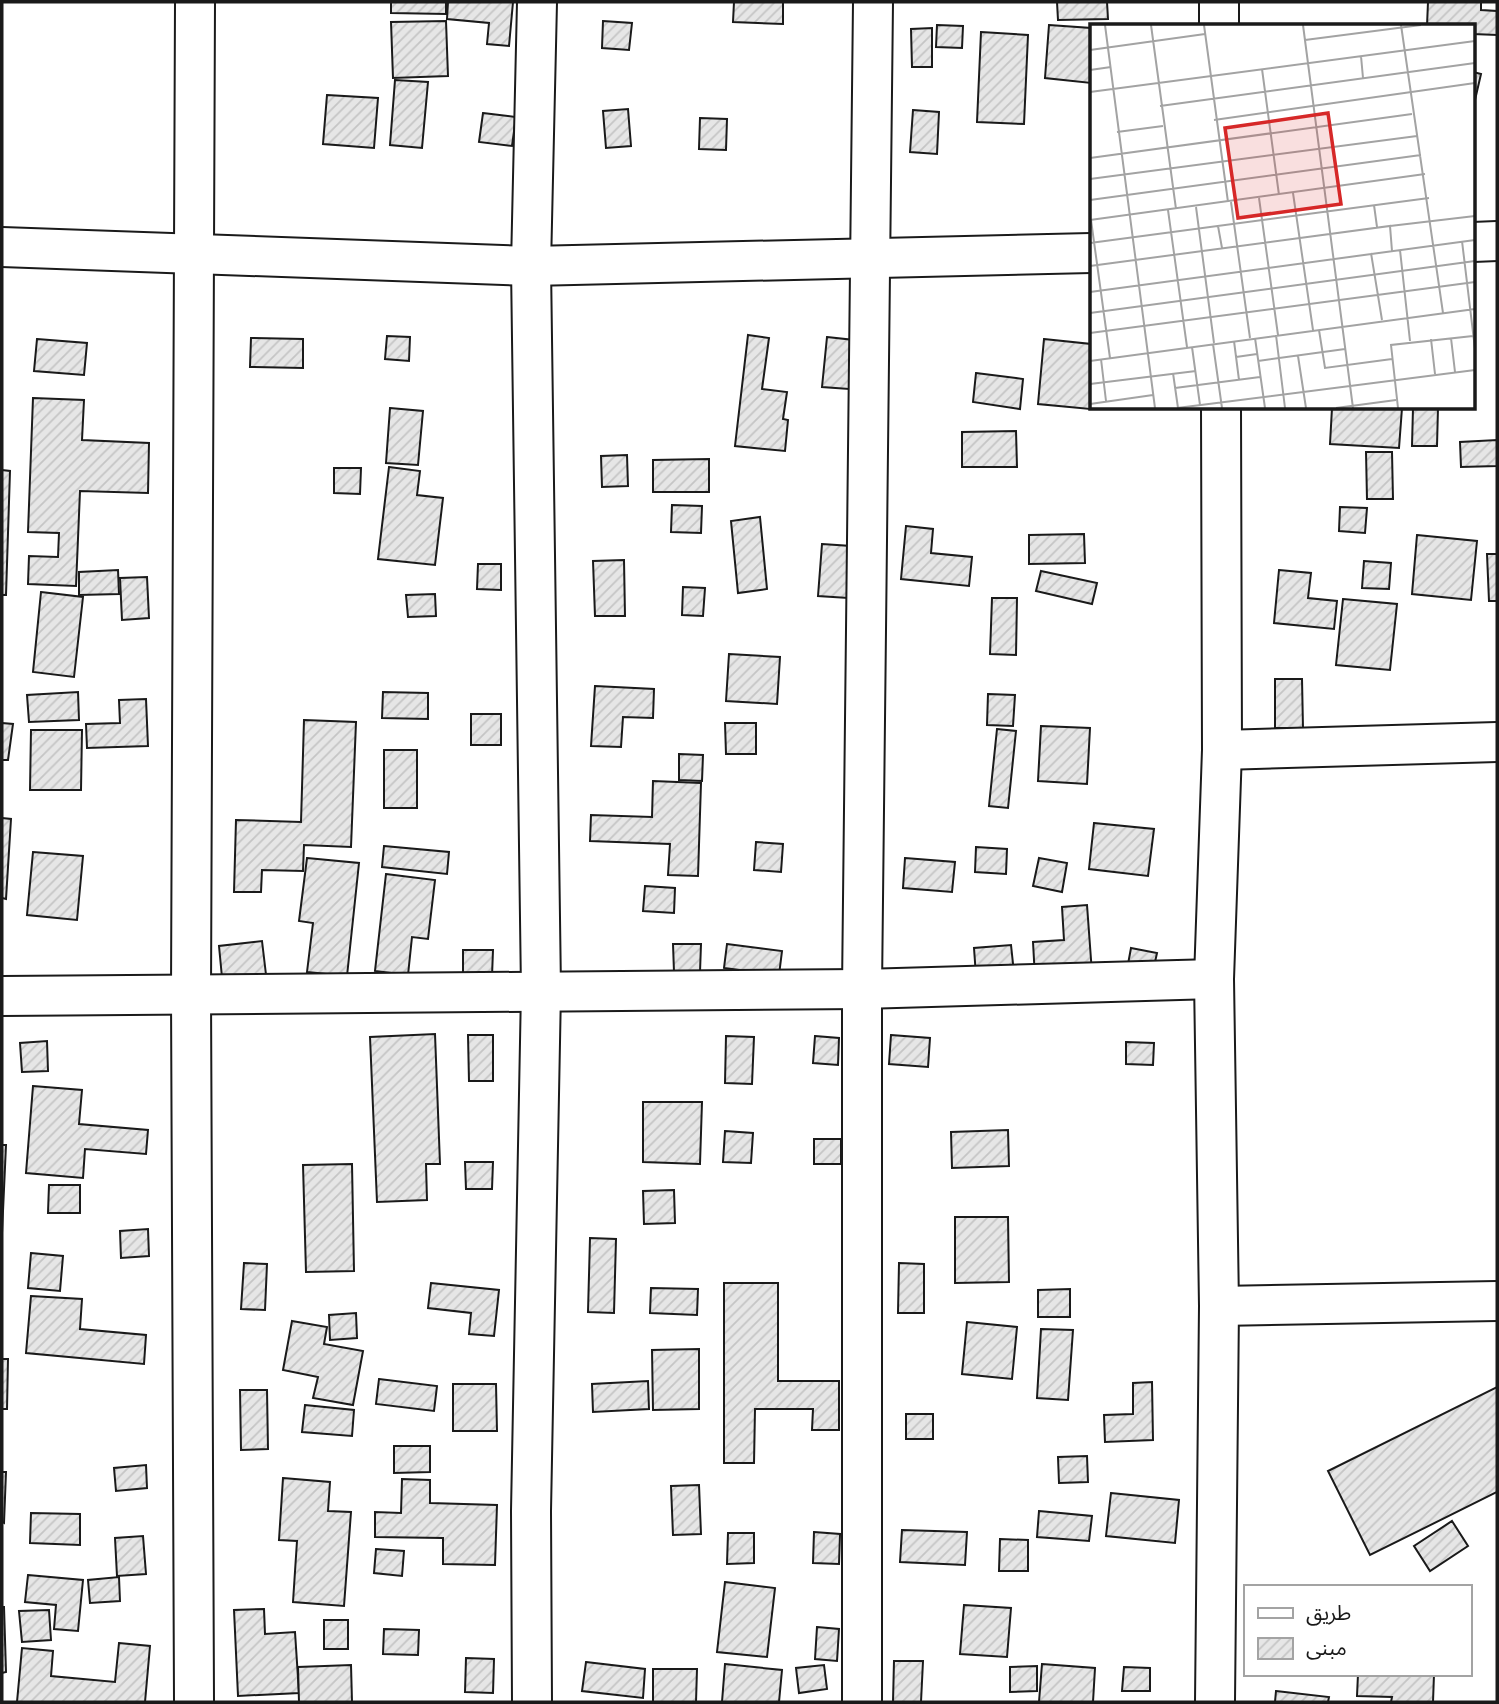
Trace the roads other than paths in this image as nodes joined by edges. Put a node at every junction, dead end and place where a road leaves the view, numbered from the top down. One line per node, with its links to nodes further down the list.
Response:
1 (195, 2): 10 (street)
2 (537, 2): 12 (street)
3 (873, 2): 11 (street)
4 (1219, 2): 5 (street)
5 (1219, 24)
6 (1497, 241): 7 (street)
7 (1474, 242)
8 (2, 247): 10 (street)
9 (1090, 253): 11 (street)
10 (194, 254): 12 (street); 19 (street)
11 (870, 257): 12 (street); 17 (street)
12 (531, 266): 18 (street)
13 (1221, 410): 15 (street)
14 (1497, 742): 15 (street)
15 (1222, 750): 16 (street)
16 (1214, 979): 17 (street); 22 (street)
17 (862, 989): 18 (street); 25 (street)
18 (541, 990): 19 (street); 24 (street)
19 (191, 993): 20 (street); 23 (street)
20 (2, 996)
21 (1497, 1301): 22 (street)
22 (1219, 1306): 26 (street)
23 (194, 1702)
24 (531, 1702)
25 (862, 1702)
26 (1215, 1702)

